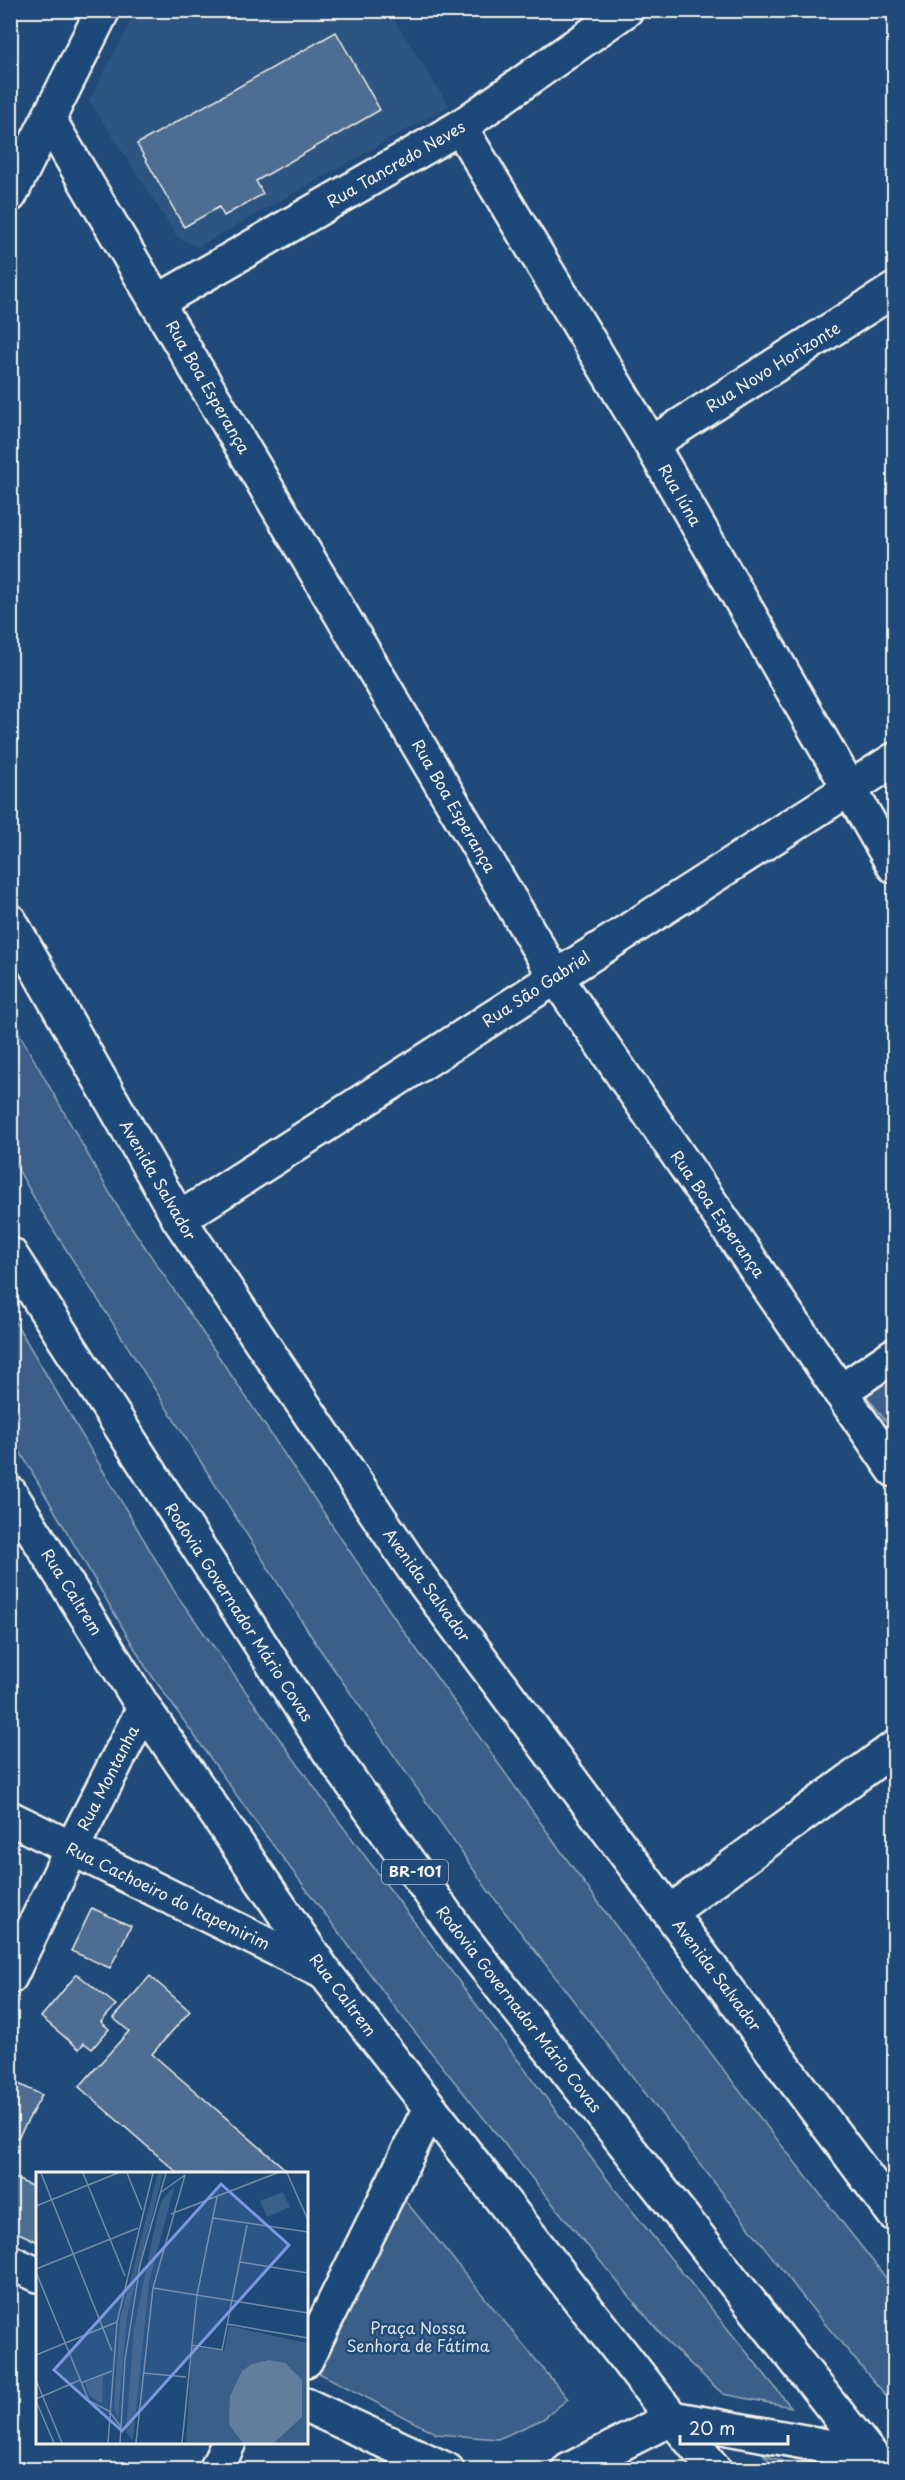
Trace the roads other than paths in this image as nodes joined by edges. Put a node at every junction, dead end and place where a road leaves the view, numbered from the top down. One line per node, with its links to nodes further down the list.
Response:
1 (103, 10): 3 (main road)
2 (626, 10): 4 (main road, Rua Tancredo Neves)
3 (49, 120): 5 (main road); 7 (main road, Rua Boa Esperança)
4 (460, 128): 7 (main road, Rua Tancredo Neves); 8 (main road, Rua Iúna)
5 (10, 195)
6 (894, 290): 8 (main road, Rua Novo Horizonte)
7 (158, 302): 13 (main road, Rua Boa Esperança)
8 (651, 444): 10 (main road, Rua Iúna)
9 (894, 760): 10 (main road, Rua São Gabriel)
10 (850, 788): 11 (main road, Rua Iúna); 13 (main road, Rua São Gabriel)
11 (894, 867)
12 (10, 921): 14 (main road, Avenida Salvador)
13 (555, 976): 14 (main road, Rua São Gabriel); 17 (main road, Rua Boa Esperança)
14 (179, 1219): 24 (main road, Avenida Salvador)
15 (10, 1254): 35 (main road, Rodovia Governador Mário Covas / BR-101)
16 (894, 1355): 17 (main road)
17 (840, 1392): 18 (main road, Rua Boa Esperança)
18 (894, 1470)
19 (10, 1493): 20 (main road, Rua Caltrem)
20 (144, 1708): 23 (main road, Rua Montanha); 25 (main road, Rua Caltrem)
21 (894, 1748): 24 (main road)
22 (10, 1818): 23 (main road, Rua Cachoeiro do Itapemirim)
23 (72, 1848): 25 (main road, Rua Cachoeiro do Itapemirim); 26 (main road, Rua Montanha)
24 (670, 1912): 28 (main road, Avenida Salvador)
25 (325, 1973): 27 (main road, Rua Caltrem)
26 (10, 1977)
27 (430, 2108): 31 (main road); 33 (main road, Rua Caltrem)
28 (894, 2214)
29 (10, 2262): 30 (main road)
30 (36, 2274)
31 (308, 2356)
32 (308, 2406): 37 (main road)
33 (672, 2418): 35 (main road); 38 (main road); 39 (main road, Rua Caltrem)
34 (228, 2444): 36 (main road)
35 (876, 2462)
36 (216, 2469)
37 (447, 2469)
38 (569, 2469)
39 (715, 2469)

